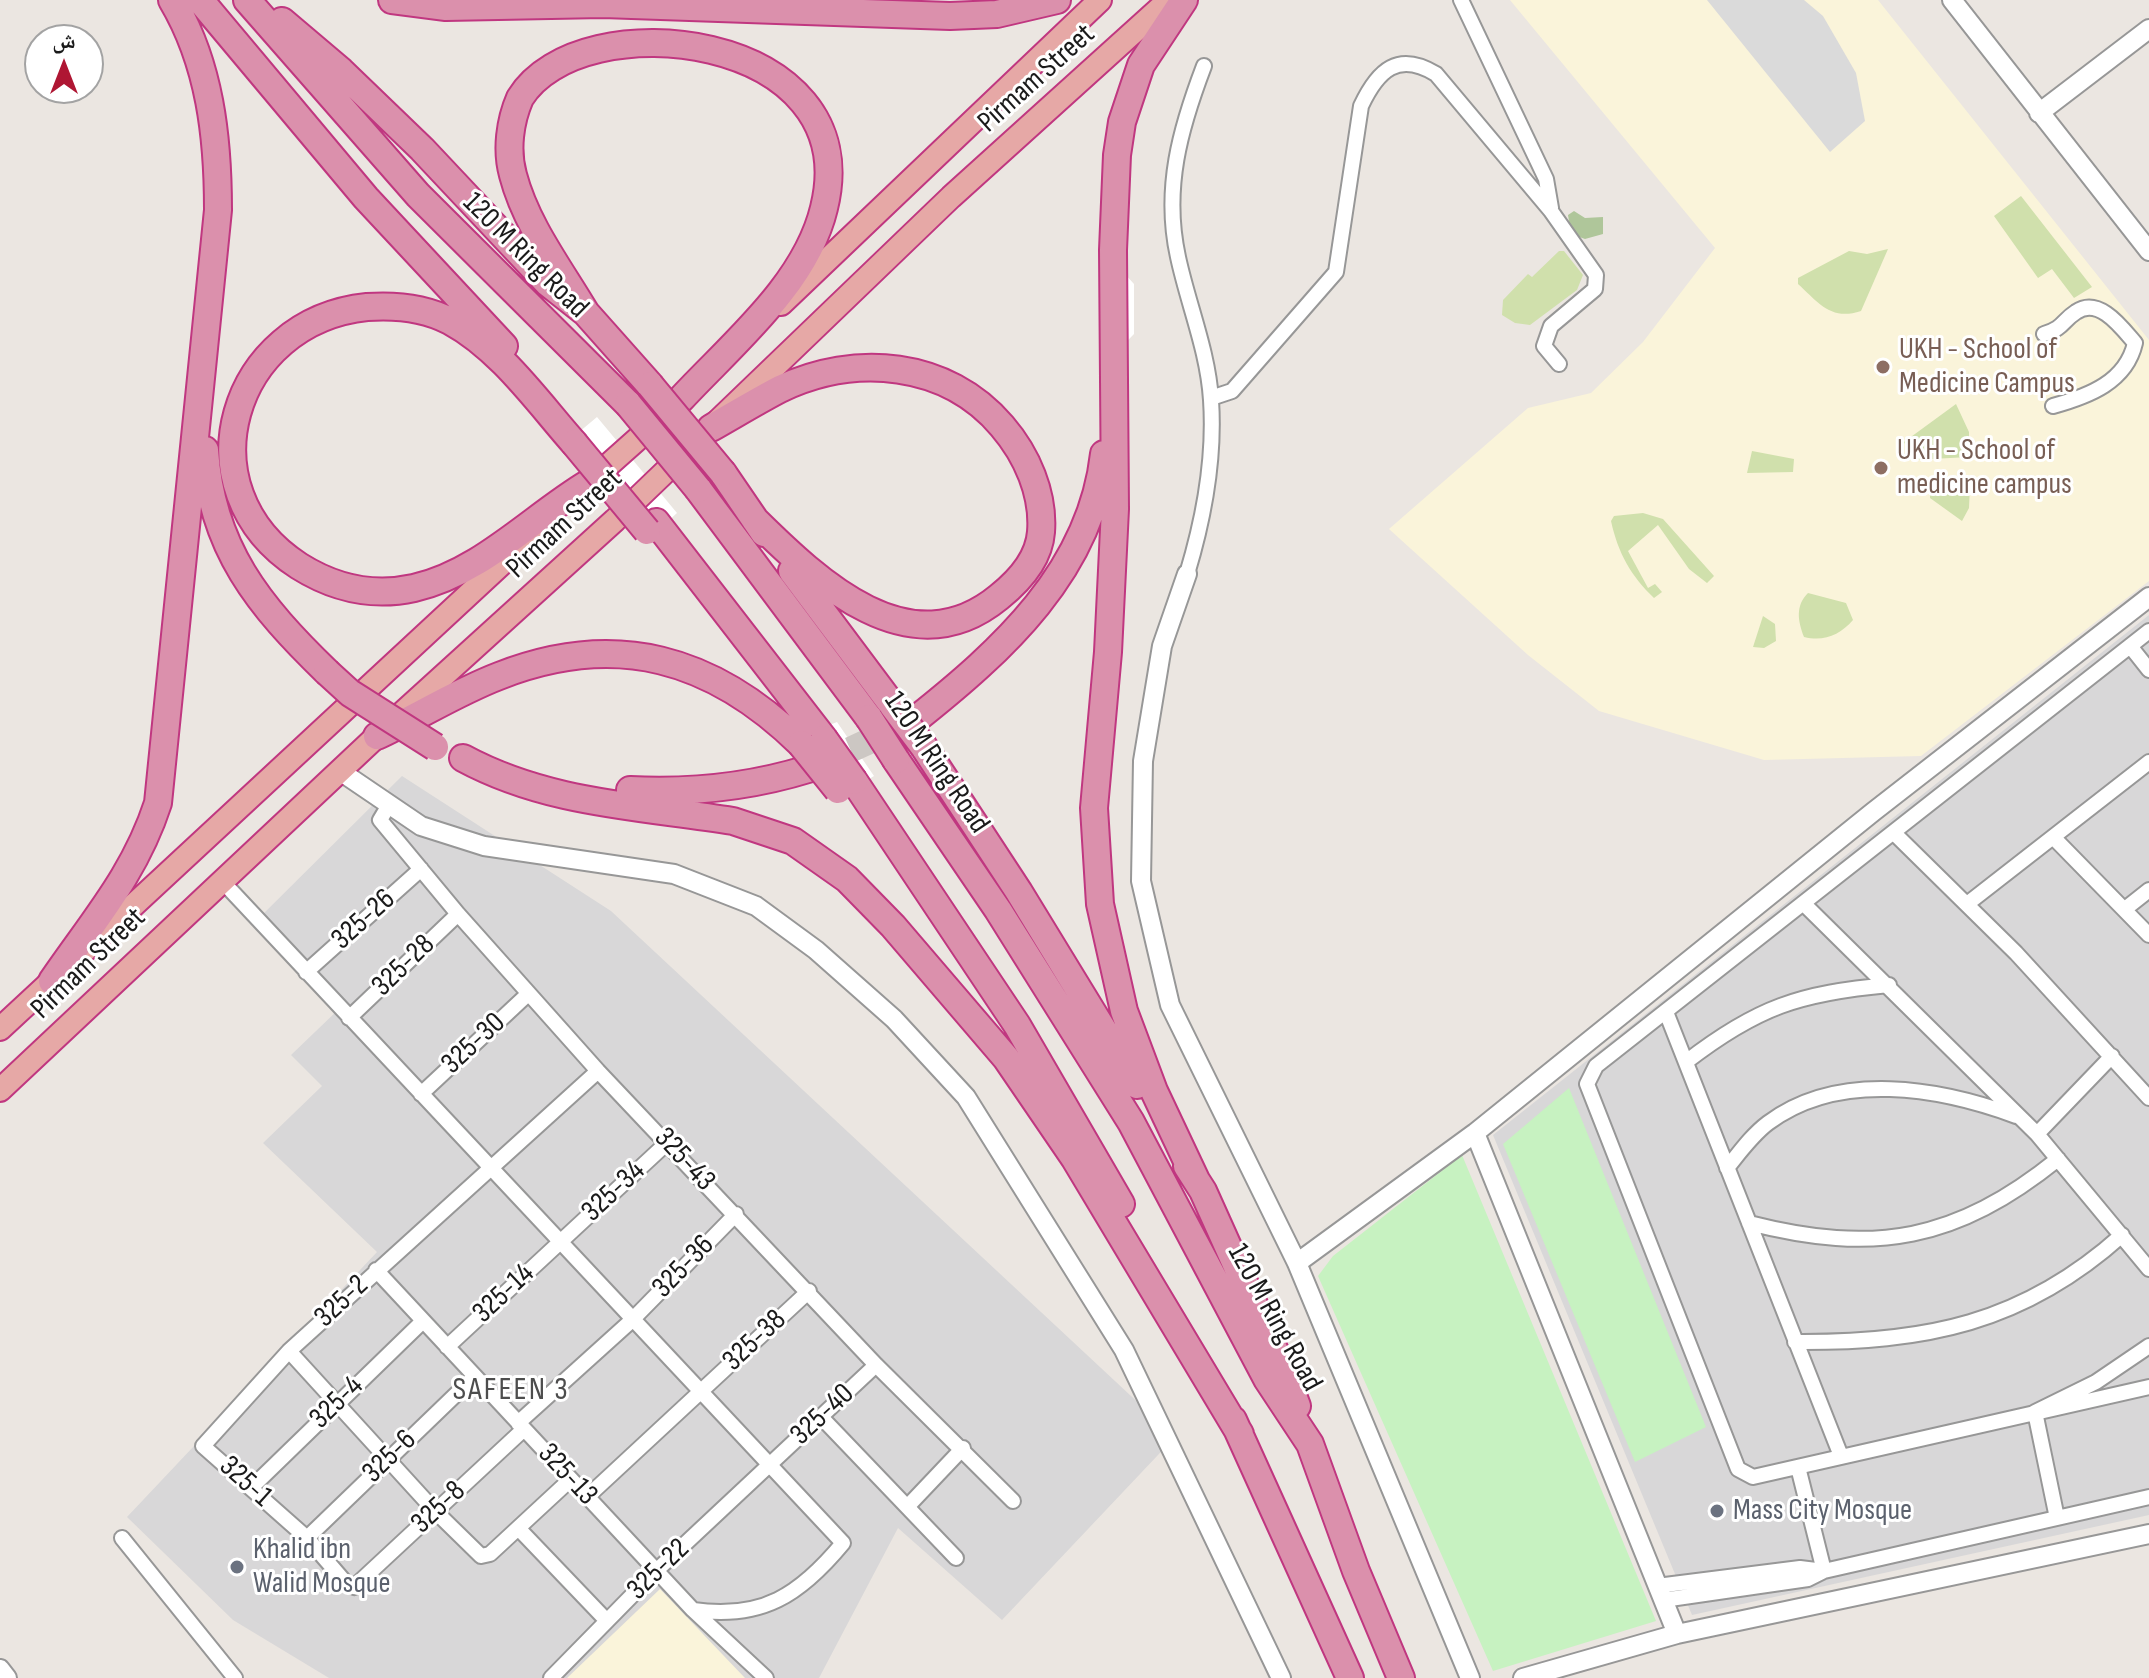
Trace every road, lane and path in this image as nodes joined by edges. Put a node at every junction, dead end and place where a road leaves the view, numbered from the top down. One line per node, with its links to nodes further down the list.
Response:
1 (172, 0): 21 (highway)
2 (200, 0): 26 (highway)
3 (247, 0): 95 (highway, 120 M Ring Road, bridge)
4 (259, 0): 17 (highway)
5 (392, 0): 6 (highway)
6 (1057, 0)
7 (1100, 0): 23 (highway, Pirmam Street)
8 (1169, 0): 25 (highway, Pirmam Street)
9 (1184, 0): 20 (highway)
10 (1461, 0): 15 (street)
11 (1952, 0): 14 (street)
12 (2149, 29): 14 (street)
13 (1204, 66): 22 (street)
14 (2039, 113): 16 (street)
15 (1551, 211): 19 (street); 22 (street)
16 (2149, 251)
17 (586, 313): 23 (highway); 28 (highway, bridge)
18 (2044, 334): 24 (street)
19 (1559, 364)
20 (1113, 366): 34 (highway); 71 (highway)
21 (202, 387): 37 (highway, bridge); 52 (highway)
22 (1211, 398): 29 (street)
23 (681, 399): 27 (highway, Pirmam Street)
24 (2053, 406)
25 (711, 428): 28 (highway); 35 (highway, Pirmam Street)
26 (580, 440): 27 (highway); 36 (highway)
27 (589, 483): 52 (highway, Pirmam Street)
28 (755, 520): 34 (highway)
29 (1187, 574): 76 (street)
30 (2149, 597): 65 (street)
31 (2149, 631): 32 (street)
32 (2130, 646): 33 (street); 41 (street)
33 (2149, 670)
34 (904, 713): 71 (highway, bridge)
35 (377, 736): 36 (highway); 39 (highway, Pirmam Street)
36 (811, 750): 37 (highway); 94 (highway, bridge)
37 (463, 758): 94 (highway)
38 (2149, 762): 42 (street)
39 (340, 771): 40 (street); 44 (highway, Pirmam Street)
40 (389, 805): 43 (street, 325-43); 127 (street)
41 (1895, 834): 46 (street); 47 (street)
42 (2054, 838): 47 (street); 48 (street)
43 (421, 869): 49 (street, 325-43); 51 (street, 325-26)
44 (223, 882): 51 (street); 61 (highway, Pirmam Street)
45 (2149, 890): 48 (street)
46 (1804, 904): 53 (street); 55 (street)
47 (1967, 904): 58 (street)
48 (2125, 909): 50 (street)
49 (458, 914): 54 (street, 325-43); 56 (street, 325-28)
50 (2149, 935)
51 (306, 972): 56 (street)
52 (52, 981): 57 (highway, Pirmam Street)
53 (1889, 985): 59 (street); 64 (street)
54 (528, 994): 60 (street, 325-43); 62 (street, 325-30)
55 (1666, 1012): 59 (street); 101 (street)
56 (349, 1018): 62 (street)
57 (0, 1029)
58 (2112, 1056): 63 (street); 66 (street)
59 (1686, 1062): 70 (street)
60 (598, 1071): 67 (street, 325-43); 69 (street, 325-2)
61 (0, 1090)
62 (421, 1094): 69 (street)
63 (2149, 1098)
64 (2021, 1117): 66 (street); 70 (street)
65 (1475, 1133): 76 (street); 118 (street)
66 (2037, 1134): 68 (street)
67 (668, 1142): 72 (street, 325-43); 75 (street, 325-34)
68 (2058, 1159): 73 (street); 74 (street)
69 (491, 1168): 75 (street); 78 (street, 325-2)
70 (1727, 1168): 73 (street)
71 (1196, 1180): 95 (highway)
72 (736, 1214): 79 (street, 325-43); 81 (street, 325-36)
73 (1749, 1223): 82 (street)
74 (2122, 1235): 77 (street); 82 (street)
75 (560, 1242): 81 (street); 84 (street, 325-14)
76 (1297, 1263): 130 (street)
77 (2149, 1269)
78 (376, 1270): 80 (street, 325-13); 85 (street, 325-2)
79 (809, 1291): 86 (street, 325-43); 89 (street, 325-38)
80 (423, 1321): 84 (street, 325-13); 90 (street, 325-4)
81 (631, 1321): 89 (street); 93 (street, 325-36)
82 (1795, 1342): 98 (street)
83 (2149, 1346): 91 (street)
84 (447, 1347): 87 (street, 325-13)
85 (289, 1351): 90 (street); 96 (street, 325-2)
86 (876, 1365): 92 (street, 325-40); 97 (street, 325-43)
87 (475, 1376): 93 (street, 325-13); 99 (street, 325-6)
88 (2149, 1387): 91 (street)
89 (701, 1392): 100 (street); 104 (street, 325-38)
90 (336, 1403): 99 (street); 103 (street, 325-4)
91 (2035, 1412): 98 (street); 109 (street)
92 (822, 1418): 100 (street, 325-40); 107 (street)
93 (521, 1426): 102 (street, 325-13); 108 (street, 325-8)
94 (1240, 1434): 128 (highway)
95 (1310, 1444): 129 (highway, 120 M Ring Road)
96 (203, 1446): 103 (street, 325-1)
97 (963, 1448): 106 (street, 325-43); 107 (street)
98 (1841, 1456): 101 (street)
99 (387, 1459): 108 (street); 113 (street, 325-6)
100 (770, 1466): 115 (street, 325-22); 119 (street)
101 (1798, 1467): 116 (street)
102 (571, 1479): 104 (street, 325-13); 110 (street)
103 (252, 1487): 113 (street, 325-1)
104 (587, 1497): 115 (street, 325-13)
105 (2149, 1497): 109 (street)
106 (1013, 1501)
107 (908, 1506): 114 (street)
108 (435, 1511): 110 (street); 117 (street, 325-8)
109 (2057, 1518): 116 (street)
110 (519, 1529): 120 (street)
111 (2149, 1534): 121 (street)
112 (122, 1538): 124 (street)
113 (307, 1538): 117 (street, 325-1)
114 (956, 1558)
115 (656, 1571): 119 (street, 325-13); 120 (street, 325-22)
116 (1824, 1571): 118 (street)
117 (354, 1587)
118 (1660, 1593): 121 (street)
119 (693, 1610): 126 (street, 325-13)
120 (607, 1621): 125 (street, 325-22)
121 (1677, 1634): 131 (street)
122 (0, 1669): 123 (street)
123 (7, 1678)
124 (235, 1678)
125 (551, 1678)
126 (766, 1678)
127 (1281, 1678)
128 (1350, 1678)
129 (1401, 1678)
130 (1470, 1678)
131 (1523, 1678)

